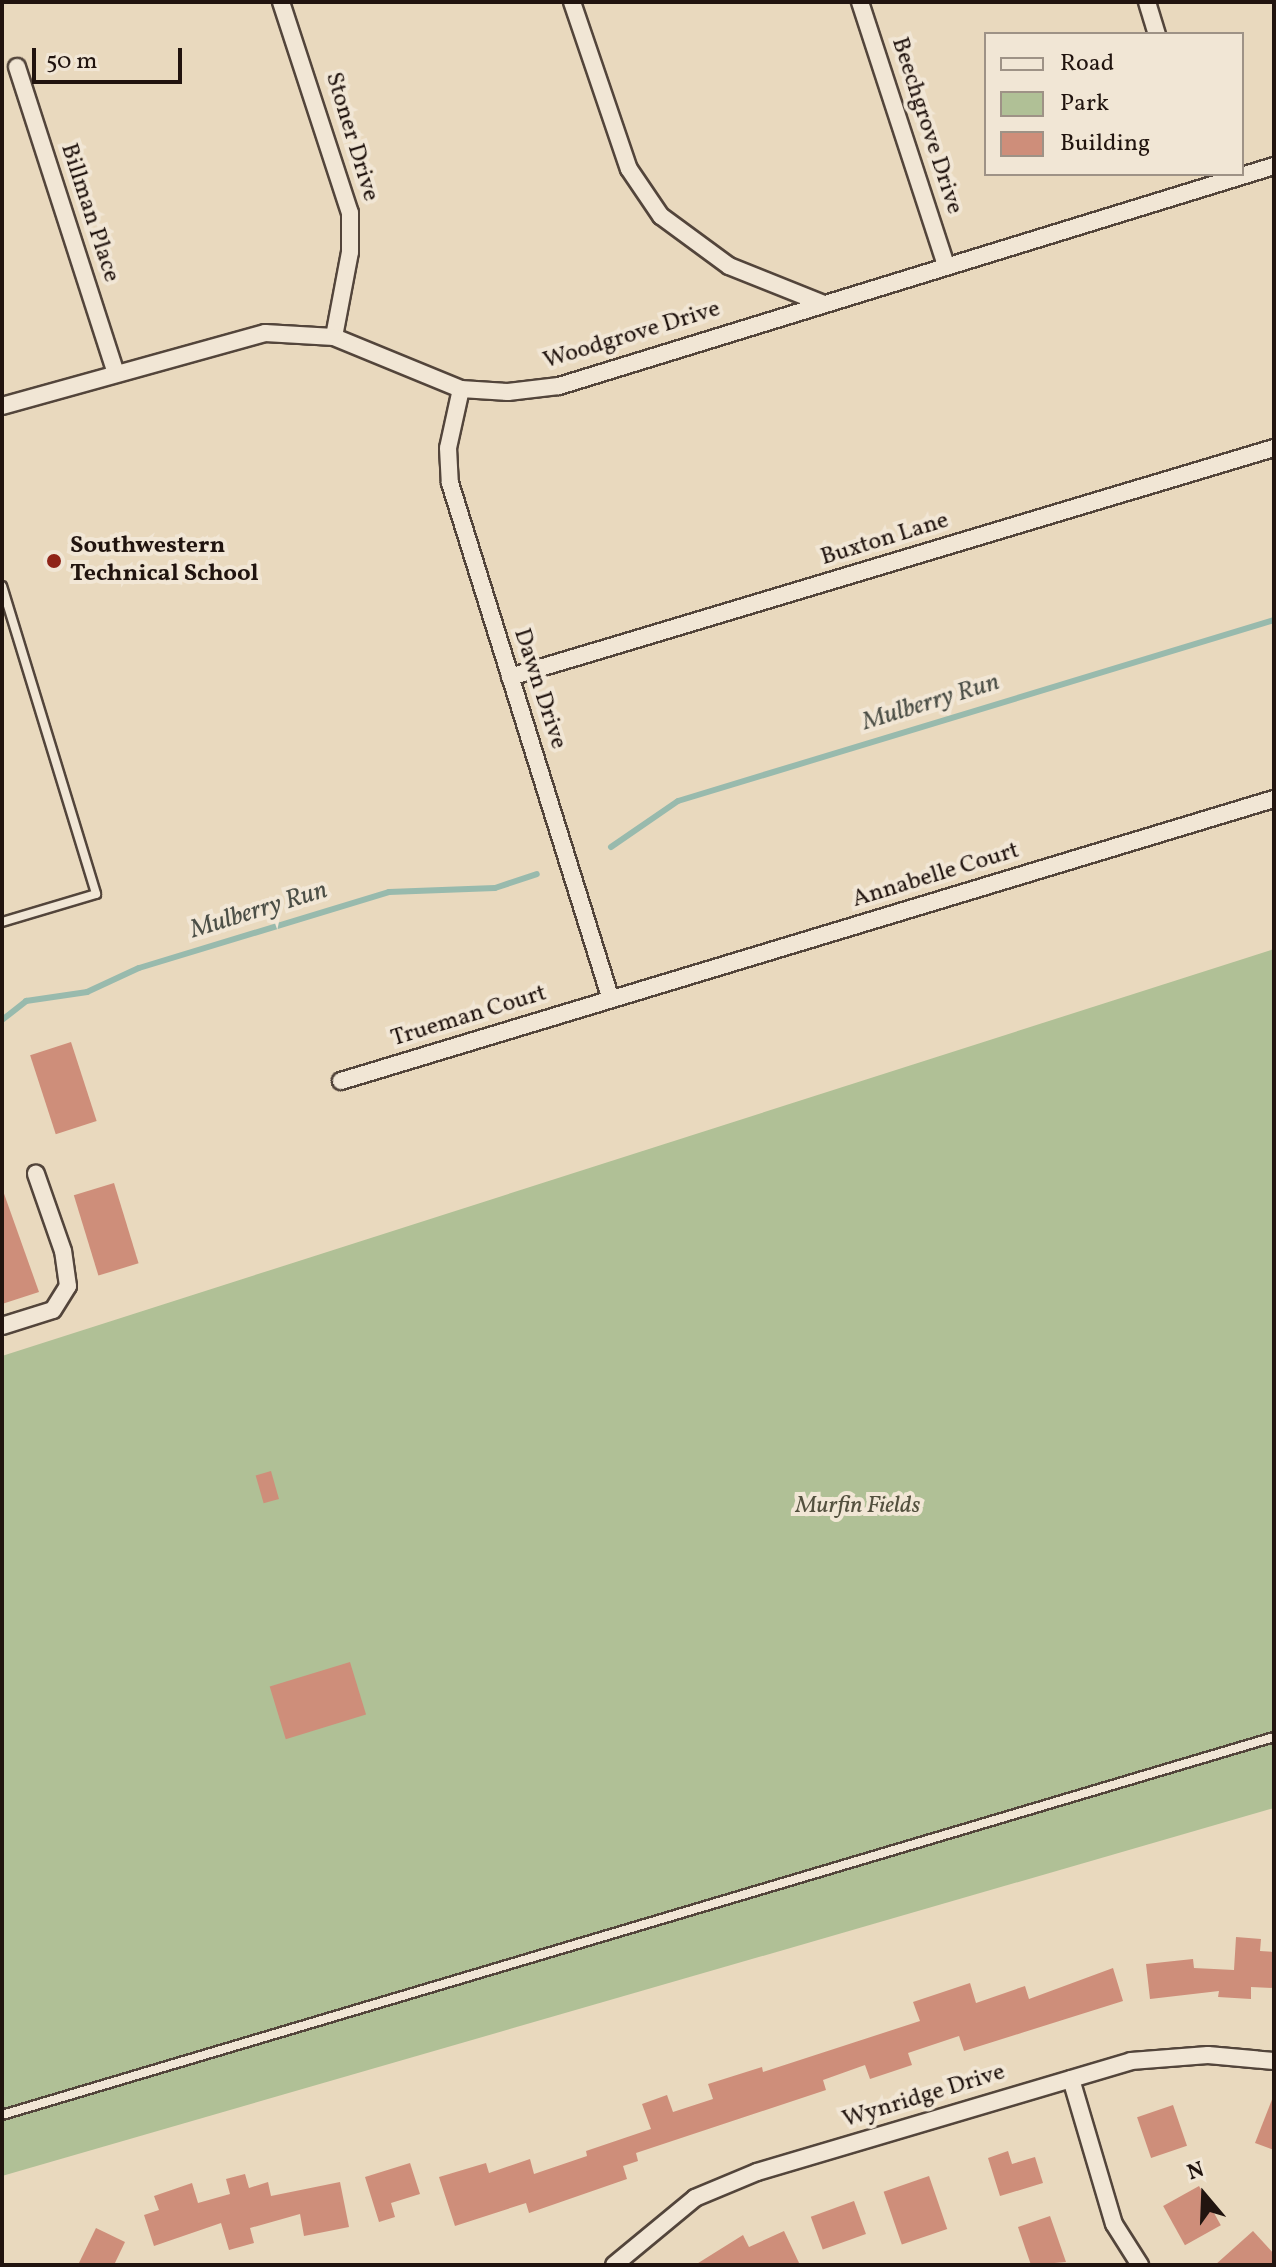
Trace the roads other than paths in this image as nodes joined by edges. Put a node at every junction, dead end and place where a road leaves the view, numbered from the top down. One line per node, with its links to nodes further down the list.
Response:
1 (281, 2): 13 (street, Stoner Drive)
2 (572, 2): 12 (street)
3 (860, 2): 11 (street, Beechgrove Drive)
4 (1147, 2): 5 (street)
5 (1156, 32)
6 (17, 67): 14 (street, Billman Place)
7 (1274, 166): 8 (street, Woodgrove Drive)
8 (1244, 172)
9 (1225, 176): 10 (street, Woodgrove Drive)
10 (1205, 180): 11 (street, Woodgrove Drive)
11 (946, 265): 12 (street, Woodgrove Drive)
12 (824, 304): 15 (street, Woodgrove Drive)
13 (334, 337): 14 (street, Woodgrove Drive); 15 (street, Woodgrove Drive)
14 (116, 373): 16 (street, Woodgrove Drive)
15 (461, 389): 19 (street, Dawn Drive)
16 (2, 406)
17 (1274, 448): 19 (street, Buxton Lane)
18 (2, 586): 21 (lane)
19 (510, 677): 22 (street, Dawn Drive)
20 (1274, 799): 22 (street, Annabelle Court)
21 (2, 922)
22 (611, 1000): 23 (street, Trueman Court)
23 (341, 1081)
24 (36, 1174): 25 (street)
25 (2, 1326)
26 (1274, 1737): 29 (lane)
27 (1274, 2061): 28 (street, Wynridge Drive)
28 (1071, 2079): 30 (street, Wynridge Drive); 31 (street)
29 (2, 2115)
30 (614, 2265)
31 (1140, 2265)

